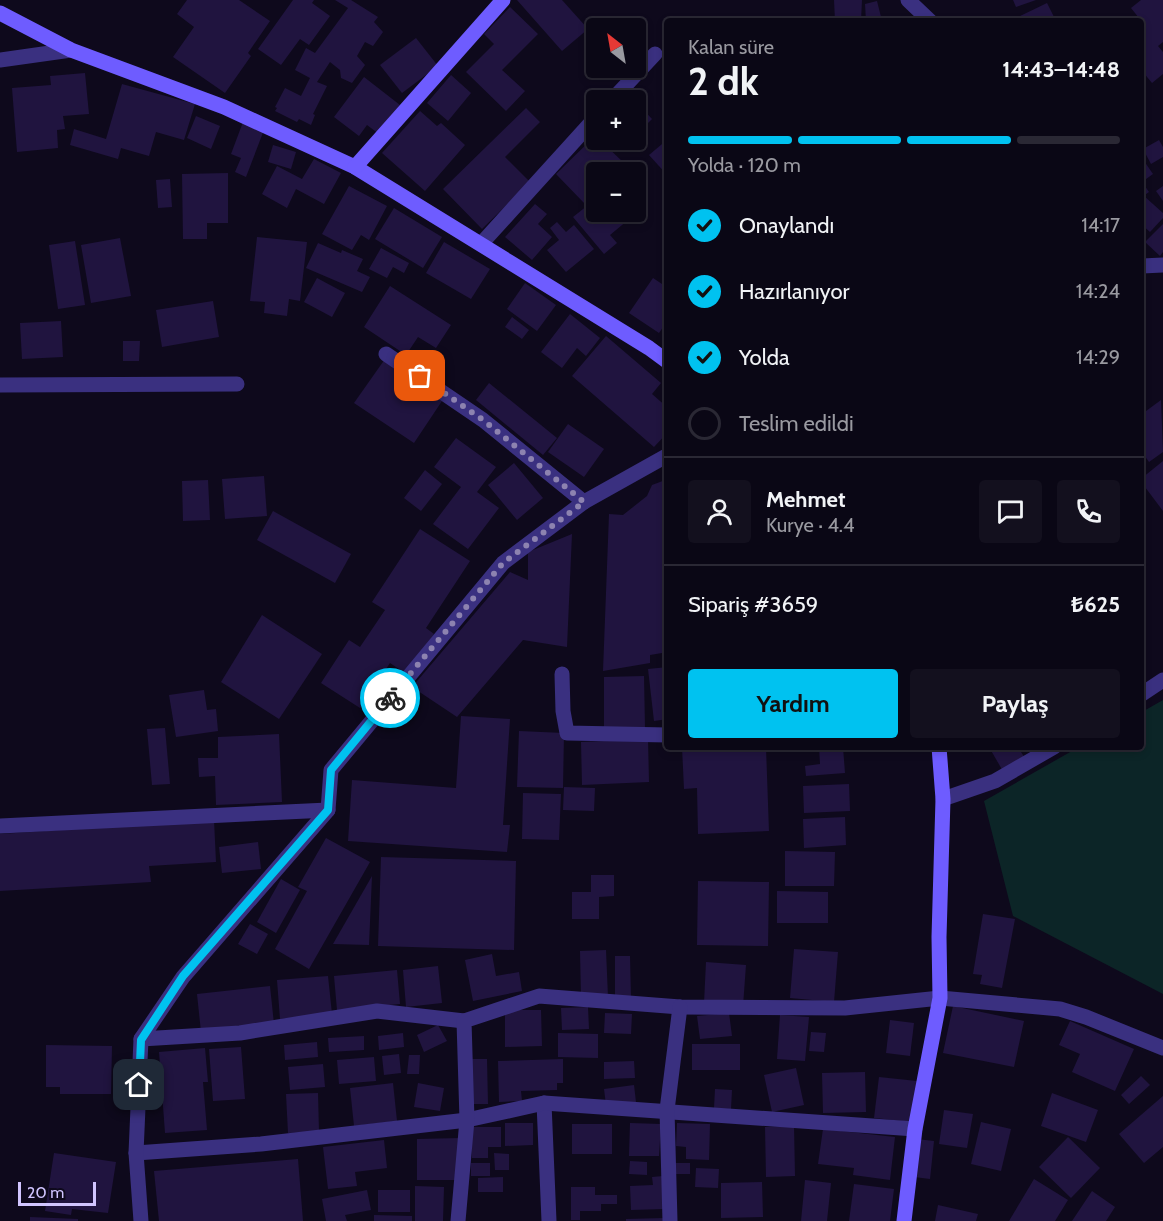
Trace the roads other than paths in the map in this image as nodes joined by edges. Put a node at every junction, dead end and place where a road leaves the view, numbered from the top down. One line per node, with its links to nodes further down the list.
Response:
1 (502, 0): 11 (street)
2 (928, 0): 3 (street)
3 (910, 2): 5 (street)
4 (0, 13): 6 (street)
5 (927, 18)
6 (71, 50): 8 (street); 11 (street)
7 (655, 54): 9 (street)
8 (0, 60)
9 (621, 90)
10 (586, 128): 12 (street)
11 (355, 167): 12 (street)
12 (481, 244): 16 (street)
13 (1163, 265): 14 (street)
14 (1144, 266)
15 (386, 354): 20 (street)
16 (664, 359)
17 (237, 384): 18 (street)
18 (0, 385)
19 (664, 457): 20 (street)
20 (584, 502): 28 (street)
21 (562, 674): 24 (street)
22 (1163, 680): 23 (street)
23 (1144, 693)
24 (664, 735)
25 (939, 750): 27 (street)
26 (1049, 750): 27 (street)
27 (943, 800): 30 (street)
28 (328, 810): 29 (street); 33 (street)
29 (0, 825)
30 (940, 998): 31 (street); 34 (street); 38 (street)
31 (680, 1007): 32 (street); 36 (street)
32 (464, 1021): 33 (street); 37 (street)
33 (141, 1040): 39 (street)
34 (1163, 1048)
35 (544, 1103): 36 (street); 37 (street); 42 (street)
36 (667, 1110): 38 (street); 43 (street)
37 (466, 1120): 39 (street); 41 (street)
38 (915, 1129): 44 (street)
39 (136, 1153): 40 (street)
40 (141, 1221)
41 (458, 1221)
42 (549, 1221)
43 (670, 1221)
44 (904, 1221)

